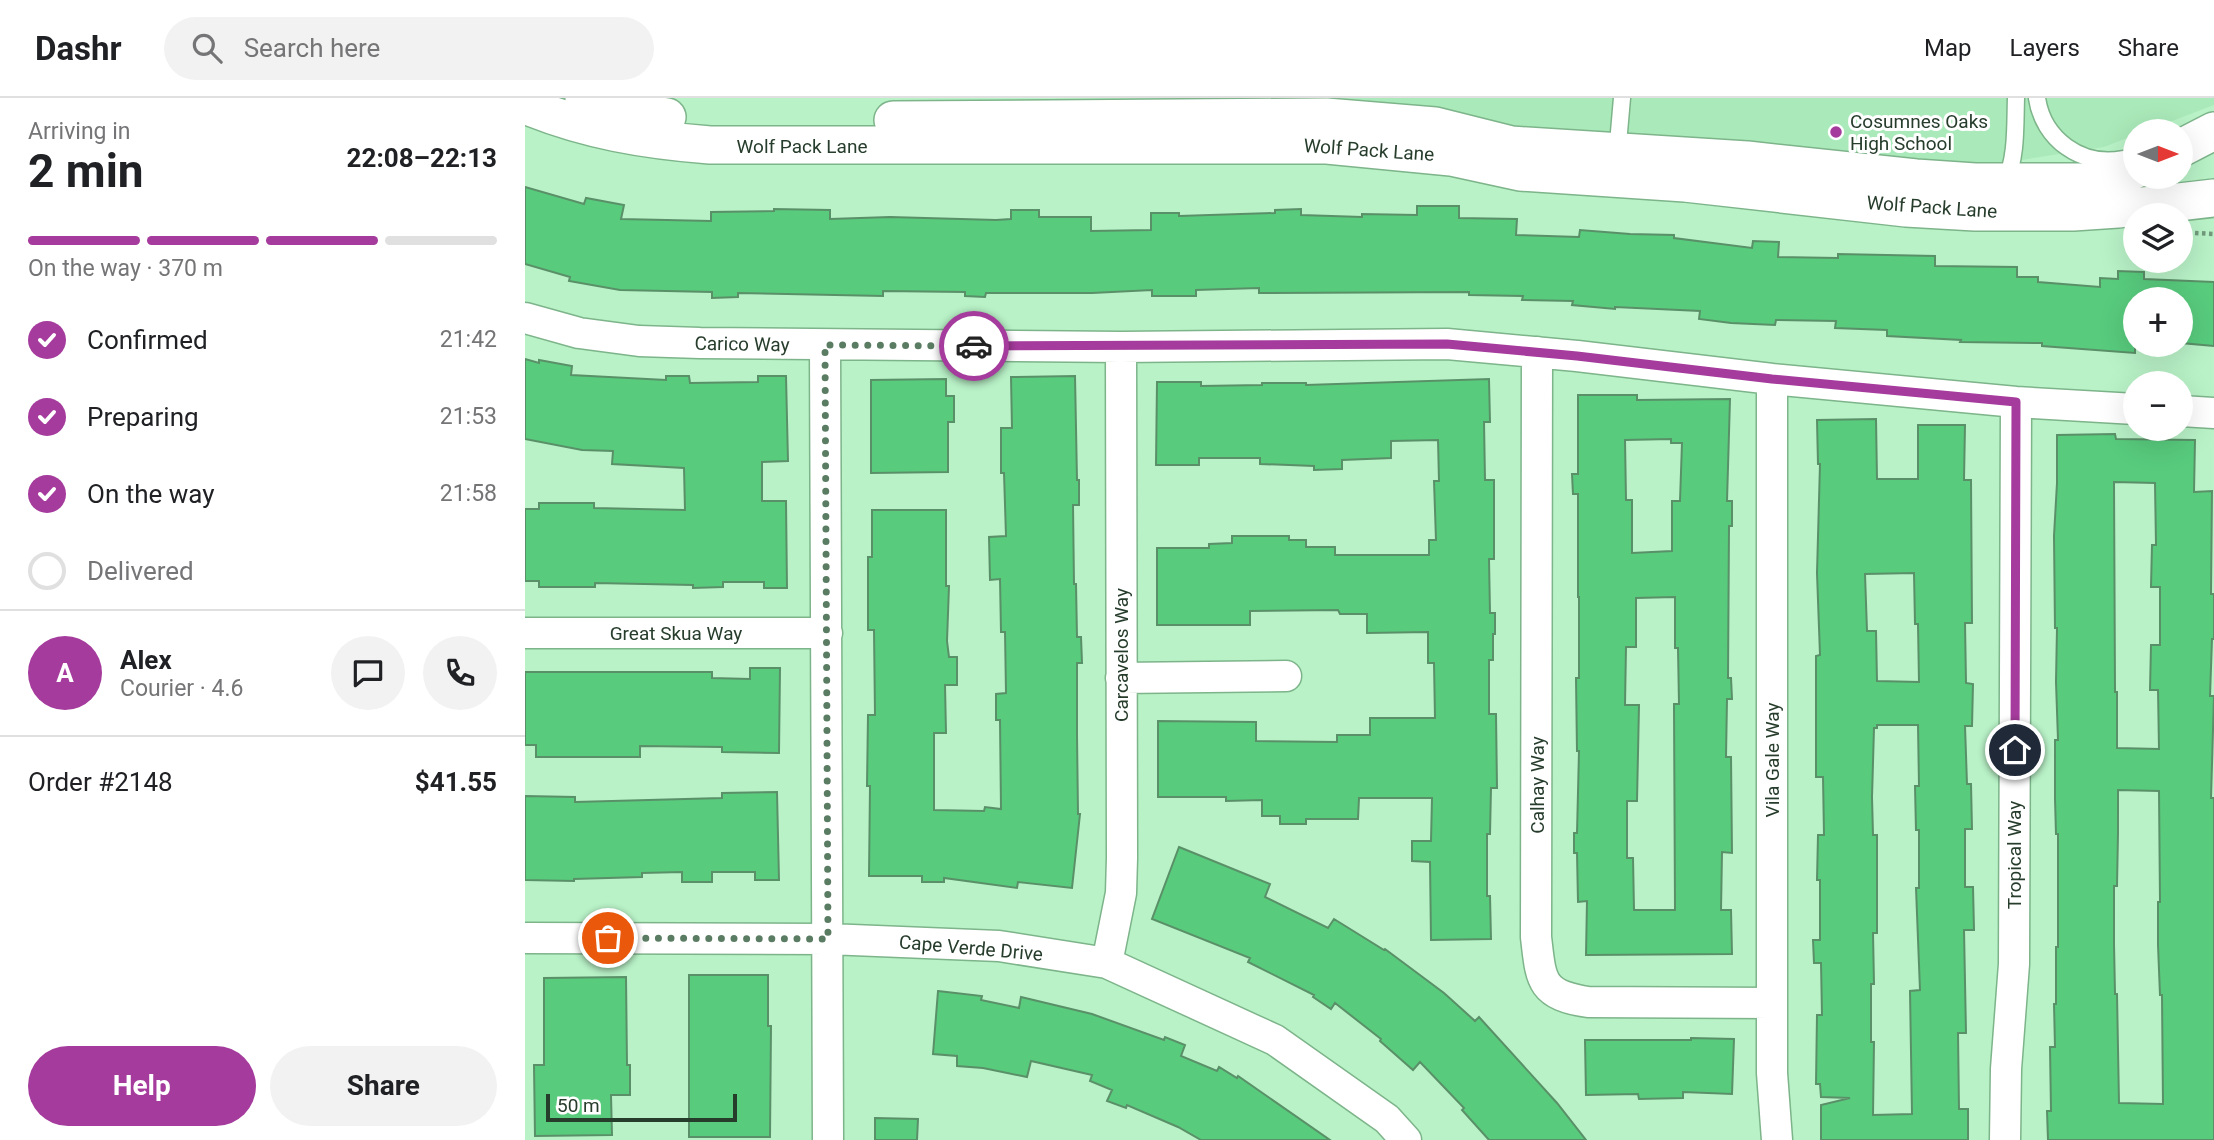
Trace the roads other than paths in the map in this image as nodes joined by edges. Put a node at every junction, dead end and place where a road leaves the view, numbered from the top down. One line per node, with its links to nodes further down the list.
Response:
1 (585, 98): 7 (street, Wolf Pack Lane)
2 (1622, 98): 13 (lane)
3 (2016, 98): 15 (lane)
4 (2036, 98): 12 (lane)
5 (525, 105): 7 (street, Wolf Pack Lane)
6 (1260, 108): 7 (street, Wolf Pack Lane); 13 (street, Wolf Pack Lane)
7 (650, 117): 13 (street, Wolf Pack Lane)
8 (2214, 124): 10 (lane)
9 (2214, 131): 11 (street)
10 (2193, 133)
11 (2193, 142)
12 (2123, 158)
13 (1616, 165): 15 (street, Wolf Pack Lane); 16 (street, Wolf Pack Lane)
14 (2123, 174): 15 (street, Wolf Pack Lane)
15 (2004, 182)
16 (2214, 198)
17 (525, 318): 18 (street, Carico Way)
18 (825, 345): 19 (street, Carico Way); 27 (street)
19 (1121, 347): 20 (street, Carico Way); 29 (street, Carcavelos Way)
20 (1537, 352): 21 (street, Carico Way); 33 (street, Calhay Way)
21 (1772, 379): 22 (street, Carico Way); 33 (street, Vila Gale Way)
22 (2016, 402): 23 (street, Carico Way); 37 (street, Tropical Way)
23 (2123, 408)
24 (2193, 412): 25 (street)
25 (2214, 413)
26 (525, 633): 27 (street, Great Skua Way)
27 (827, 633): 31 (street)
28 (1286, 676): 29 (street)
29 (1121, 678): 32 (street, Carcavelos Way)
30 (525, 938): 31 (street, Cape Verde Drive)
31 (828, 939): 32 (street, Cape Verde Drive); 34 (street)
32 (1107, 963): 35 (street, Cape Verde Drive)
33 (1772, 1003): 36 (street, Vila Gale Way)
34 (828, 1140)
35 (1406, 1140)
36 (1777, 1140)
37 (2005, 1140)

